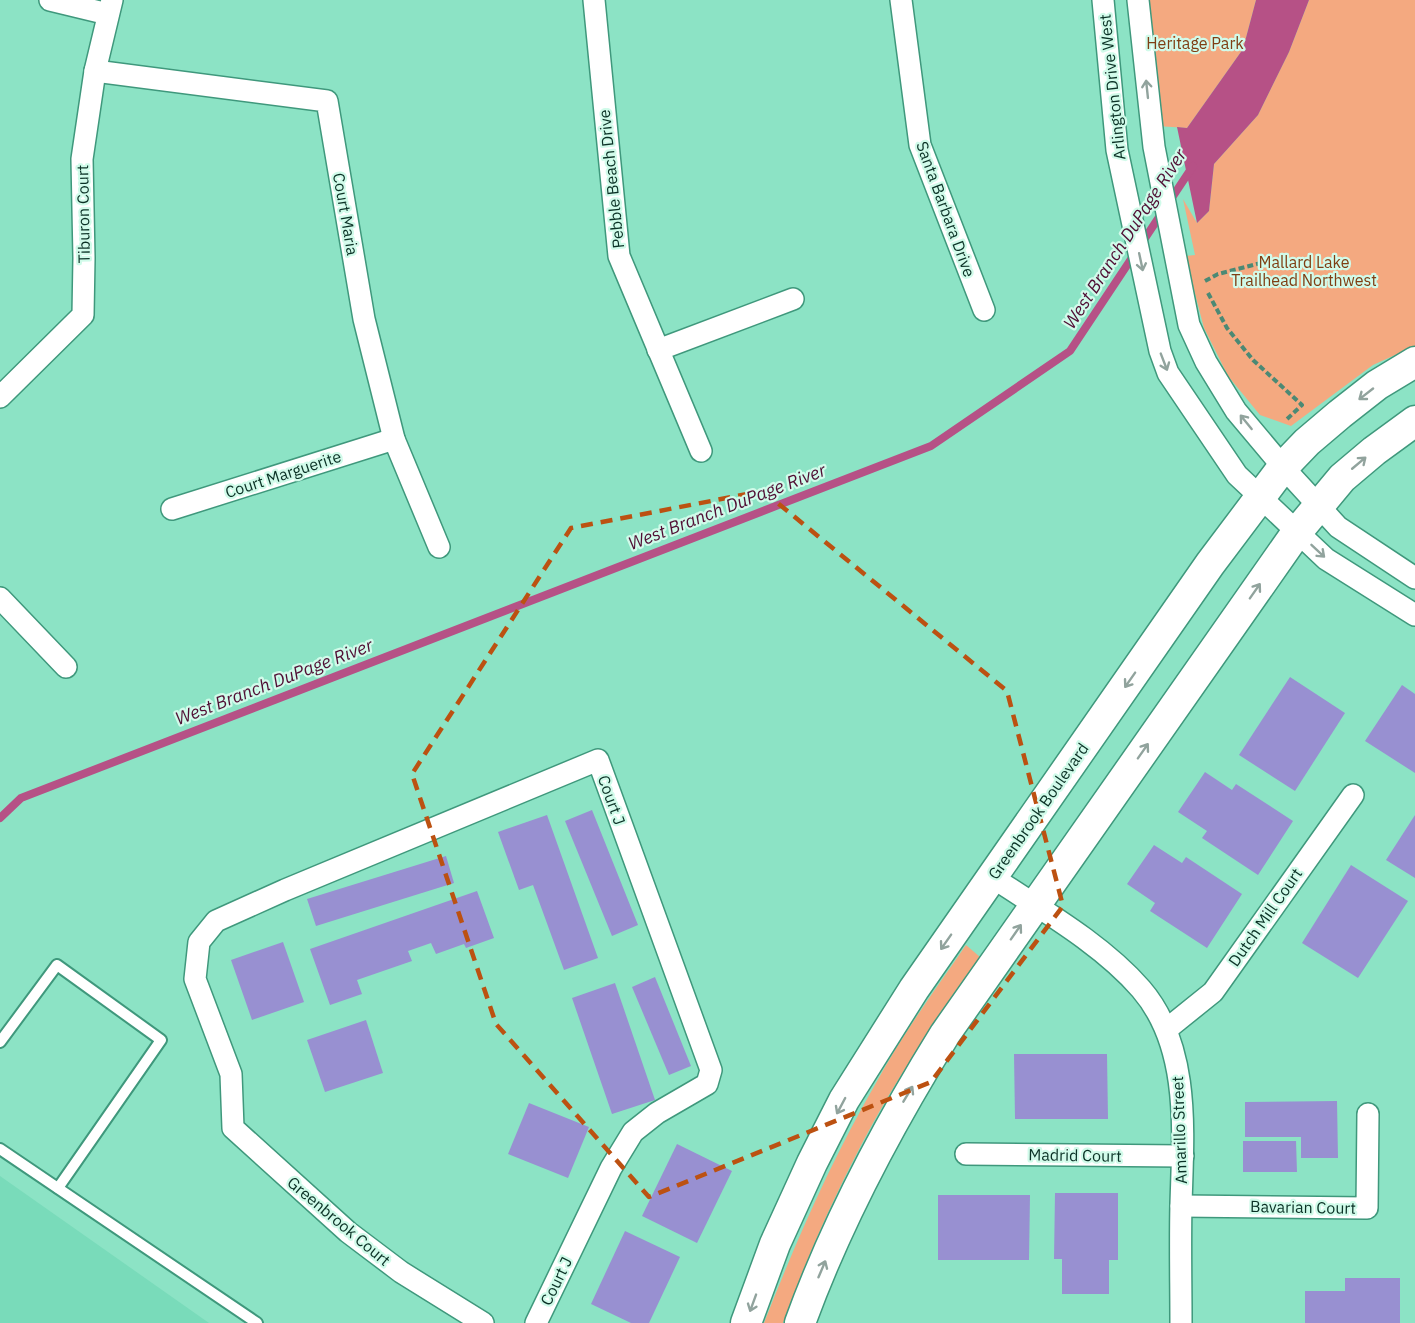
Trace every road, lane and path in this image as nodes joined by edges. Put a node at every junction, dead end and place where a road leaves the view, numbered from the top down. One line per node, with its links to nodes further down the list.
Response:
1 (50, 0): 6 (street)
2 (594, 0): 13 (street, Pebble Beach Drive)
3 (901, 0): 12 (street, Santa Barbara Drive)
4 (1102, 0): 21 (street, Arlington Drive West, one-way to 21)
5 (1138, 0): 20 (street, one-way to 5)
6 (110, 7): 7 (street, Tiburon Court)
7 (95, 71): 15 (street, Tiburon Court); 18 (street, Court Maria)
8 (1261, 262): 10 (path)
9 (1199, 276): 10 (path)
10 (1203, 282): 16 (path)
11 (793, 299): 13 (street)
12 (984, 310)
13 (658, 350): 19 (street, Pebble Beach Drive)
14 (1415, 362): 20 (main road, Greenbrook Boulevard, one-way to 20)
15 (0, 397)
16 (1286, 420)
17 (1415, 421): 22 (main road, one-way to 17)
18 (394, 439): 23 (street, Court Marguerite); 25 (street, Court Maria)
19 (701, 451)
20 (1283, 467): 21 (main road, Greenbrook Boulevard); 22 (street)
21 (1261, 497): 24 (street, Arlington Drive West); 31 (main road, Greenbrook Boulevard, one-way to 31)
22 (1318, 504): 24 (main road); 26 (street)
23 (172, 510)
24 (1297, 532): 28 (street, Arlington Drive West, one-way to 28); 32 (main road, one-way to 24)
25 (439, 547)
26 (1415, 578)
27 (0, 598): 29 (street)
28 (1415, 615)
29 (66, 667)
30 (1353, 795): 33 (street, Dutch Mill Court)
31 (992, 877): 32 (street, Amarillo Street); 45 (main road, Greenbrook Boulevard, one-way to 45)
32 (1035, 905): 33 (street, Amarillo Street); 46 (main road, one-way to 32)
33 (1167, 1029): 39 (street, Amarillo Street)
34 (0, 1042): 40 (lane)
35 (1368, 1114): 41 (street, Bavarian Court)
36 (233, 1128): 43 (street, Greenbrook Court); 44 (street, Court J)
37 (0, 1149): 40 (lane)
38 (966, 1154): 39 (street, Madrid Court)
39 (1183, 1156): 41 (street, Amarillo Street)
40 (58, 1188): 42 (lane)
41 (1181, 1206): 47 (street, Amarillo Street)
42 (257, 1323)
43 (483, 1323)
44 (536, 1323)
45 (746, 1323)
46 (800, 1323)
47 (1181, 1323)

